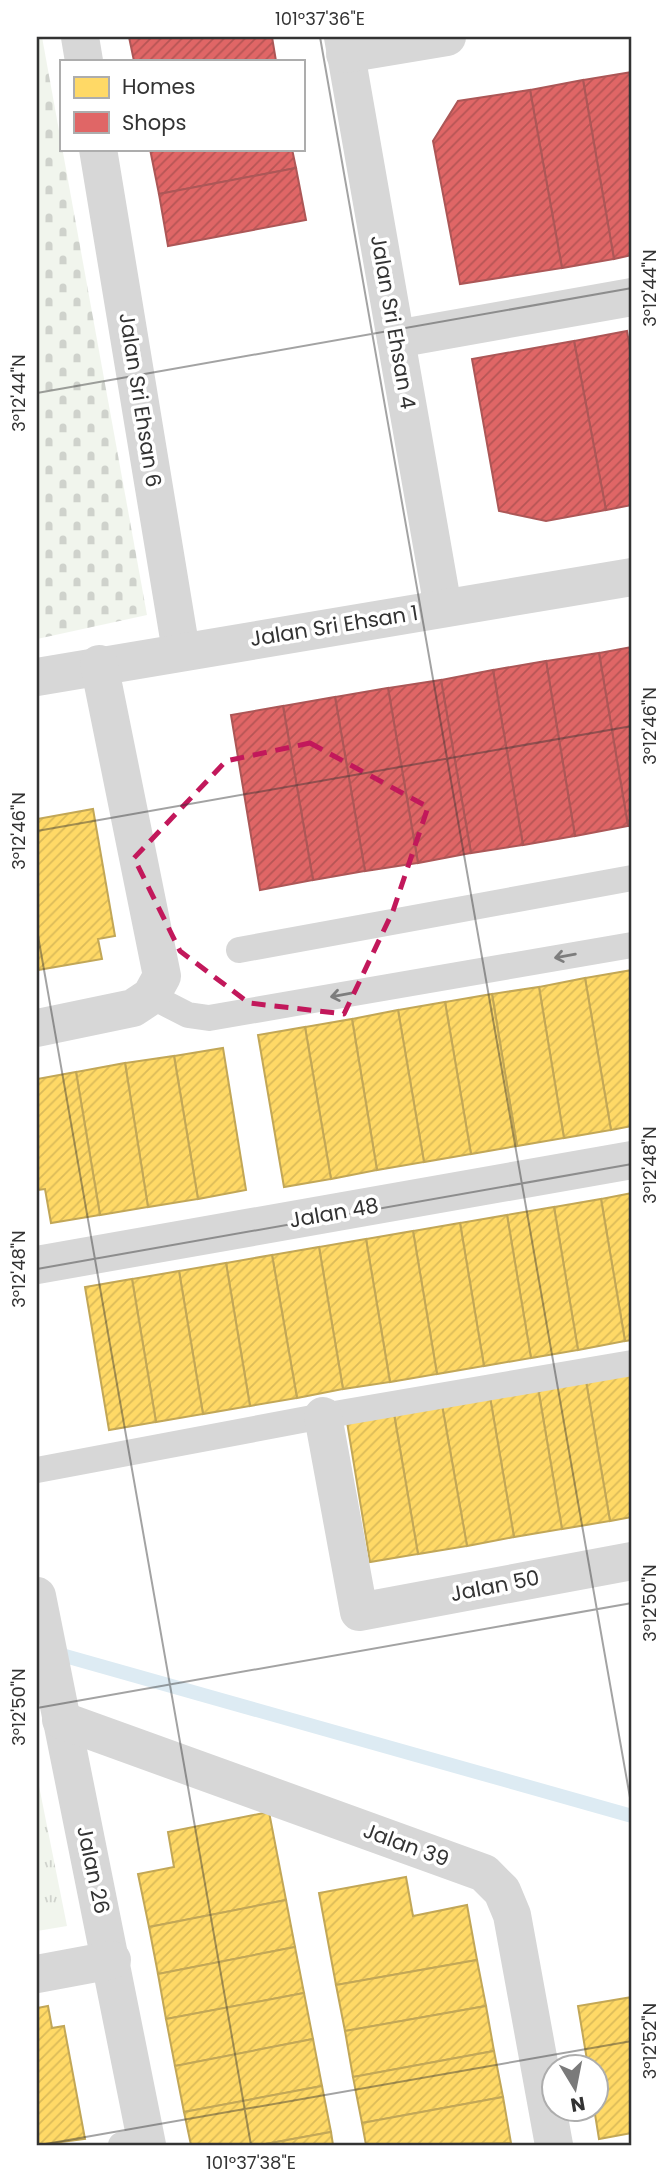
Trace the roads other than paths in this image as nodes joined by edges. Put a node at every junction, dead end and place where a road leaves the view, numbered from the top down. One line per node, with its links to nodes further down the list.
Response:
1 (80, 37): 4 (street)
2 (447, 37): 3 (street)
3 (344, 45): 7 (street, Jalan Sri Ehsan 4)
4 (84, 60)
5 (98, 150): 10 (street, Jalan Sri Ehsan 6)
6 (632, 297): 7 (street)
7 (396, 339): 9 (street, Jalan Sri Ehsan 4)
8 (632, 577): 9 (street, Jalan Sri Ehsan 1)
9 (443, 608): 10 (street, Jalan Sri Ehsan 1)
10 (181, 651): 11 (street, Jalan Sri Ehsan 1)
11 (99, 664): 12 (street, Jalan Sri Ehsan 1); 16 (street)
12 (37, 677)
13 (632, 878): 15 (lane)
14 (632, 945): 16 (lane, one-way to 16)
15 (239, 950)
16 (151, 996): 17 (street)
17 (37, 1028)
18 (632, 1160): 19 (street, Jalan 48)
19 (37, 1265)
20 (632, 1363): 21 (lane)
21 (323, 1416): 22 (lane); 23 (street, Jalan 50)
22 (37, 1470)
23 (632, 1560)
24 (37, 1596): 25 (street, Jalan 26)
25 (58, 1709): 26 (street, Jalan 26); 29 (street, Jalan 39)
26 (112, 1960): 27 (street); 28 (street, Jalan 26)
27 (37, 1974)
28 (138, 2144)
29 (554, 2145)

